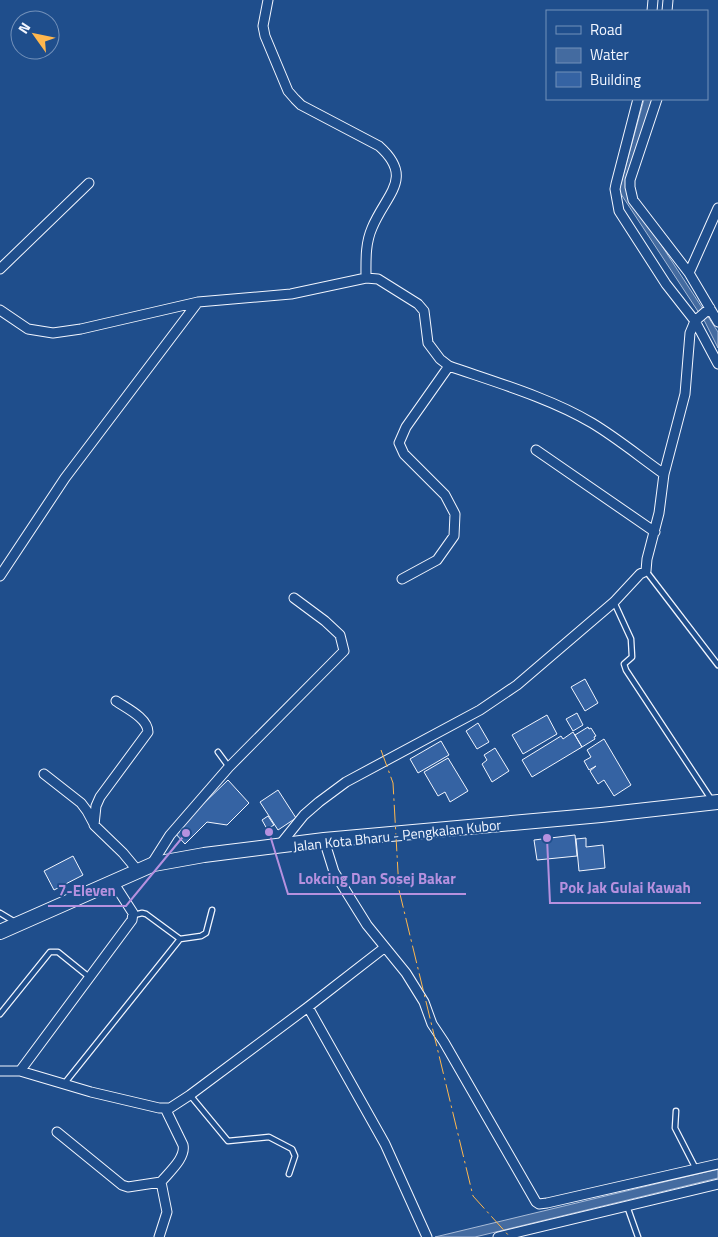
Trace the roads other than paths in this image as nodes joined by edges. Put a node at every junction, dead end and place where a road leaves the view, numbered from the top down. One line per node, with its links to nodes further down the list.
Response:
1 (268, 0): 8 (street)
2 (638, 100): 11 (street)
3 (656, 100): 7 (street)
4 (89, 183): 6 (street)
5 (718, 208): 7 (street)
6 (0, 269)
7 (689, 273): 11 (street)
8 (366, 278): 9 (street); 14 (street)
9 (198, 302): 10 (street); 19 (street)
10 (0, 310)
11 (703, 314): 12 (street); 13 (street); 16 (street)
12 (718, 322)
13 (718, 364)
14 (449, 366): 16 (street); 20 (street)
15 (536, 450): 17 (street)
16 (664, 474): 17 (street)
17 (655, 532): 18 (street)
18 (646, 571): 22 (street); 23 (lane)
19 (0, 576)
20 (402, 578)
21 (294, 598): 26 (street)
22 (614, 602): 28 (lane); 31 (street)
23 (718, 665)
24 (116, 701): 29 (street)
25 (218, 752): 26 (lane)
26 (229, 767): 32 (street)
27 (44, 774): 29 (street)
28 (715, 802): 30 (main road, Jalan Kota Bharu - Pengkalan Kubor)
29 (94, 825): 33 (street)
30 (324, 840): 31 (main road, Jalan Kota Bharu - Pengkalan Kubor); 41 (street)
31 (278, 847): 32 (main road, Jalan Kota Bharu - Pengkalan Kubor)
32 (151, 866): 33 (main road, Jalan Kota Bharu - Pengkalan Kubor)
33 (138, 871): 34 (main road, Jalan Kota Bharu - Pengkalan Kubor)
34 (114, 882): 37 (street); 38 (main road, Jalan Kota Bharu - Pengkalan Kubor)
35 (212, 910): 40 (lane)
36 (0, 913): 38 (lane)
37 (134, 915): 40 (lane); 42 (street)
38 (18, 924): 39 (main road, Jalan Kota Bharu - Pengkalan Kubor)
39 (0, 932)
40 (180, 939): 47 (lane)
41 (384, 948): 43 (street); 53 (street)
42 (89, 978): 44 (lane); 46 (street)
43 (308, 1007): 48 (street); 59 (street)
44 (0, 1014)
45 (0, 1071): 46 (street)
46 (20, 1071): 47 (street)
47 (64, 1084): 49 (street)
48 (190, 1095): 49 (street); 54 (lane)
49 (165, 1108): 55 (street)
50 (676, 1111): 53 (lane)
51 (57, 1132): 55 (street)
52 (718, 1164): 53 (street)
53 (696, 1169)
54 (289, 1174)
55 (161, 1182): 58 (street)
56 (718, 1184): 57 (street)
57 (627, 1205): 60 (street); 61 (lane)
58 (159, 1237)
59 (426, 1237)
60 (498, 1237)
61 (638, 1237)

